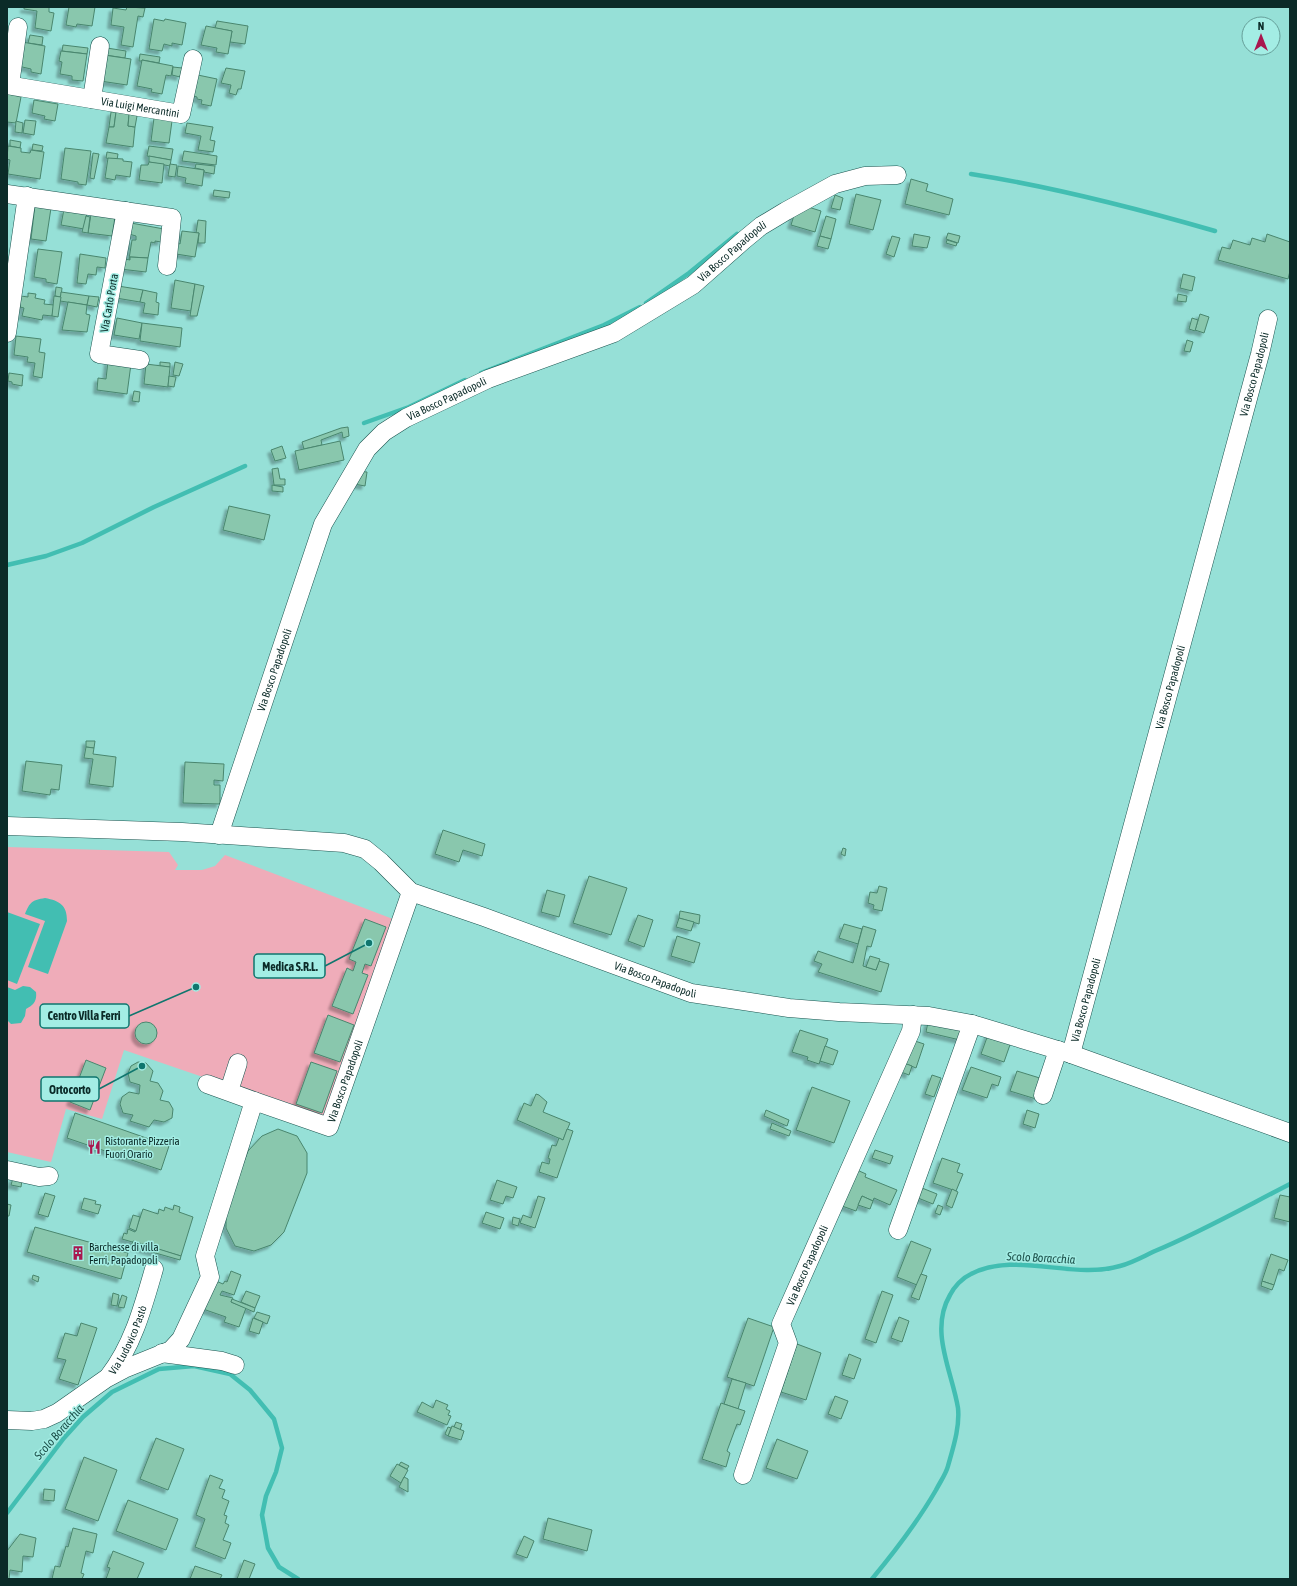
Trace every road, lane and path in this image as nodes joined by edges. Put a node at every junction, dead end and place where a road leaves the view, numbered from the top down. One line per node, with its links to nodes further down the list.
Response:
1 (18, 27): 4 (street, Via Luigi Mercantini)
2 (100, 46): 5 (street, Via Luigi Mercantini)
3 (193, 59): 5 (street, Via Luigi Mercantini)
4 (8, 85): 5 (street, Via Luigi Mercantini)
5 (92, 99)
6 (897, 175): 15 (street, Via Bosco Papadopoli)
7 (7, 194): 8 (street)
8 (27, 196): 9 (street); 12 (street)
9 (126, 211): 10 (street); 13 (street, Via Carlo Porta)
10 (167, 266)
11 (1268, 319): 19 (street, Via Bosco Papadopoli)
12 (7, 333)
13 (140, 360)
14 (7, 826): 15 (street, Via Bosco Papadopoli)
15 (219, 835): 16 (street, Via Bosco Papadopoli)
16 (411, 892): 17 (street, Via Bosco Papadopoli); 24 (street, Via Bosco Papadopoli)
17 (913, 1016): 18 (street, Via Bosco Papadopoli); 34 (street, Via Bosco Papadopoli)
18 (972, 1024): 19 (street, Via Bosco Papadopoli); 28 (street)
19 (1064, 1052): 23 (street); 25 (street, Via Bosco Papadopoli)
20 (238, 1063): 22 (street)
21 (208, 1084): 22 (street, Via Bosco Papadopoli)
22 (229, 1091): 24 (street, Via Bosco Papadopoli)
23 (1043, 1095)
24 (254, 1100): 30 (street, Via Ludovico Pastò)
25 (1290, 1133)
26 (7, 1170): 27 (street)
27 (49, 1176)
28 (898, 1230)
29 (154, 1269): 32 (street, Via Ludovico Pastò)
30 (162, 1353): 31 (street); 32 (street, Via Ludovico Pastò)
31 (235, 1365)
32 (107, 1378): 33 (street, Via Ludovico Pastò)
33 (7, 1420)
34 (743, 1475)

